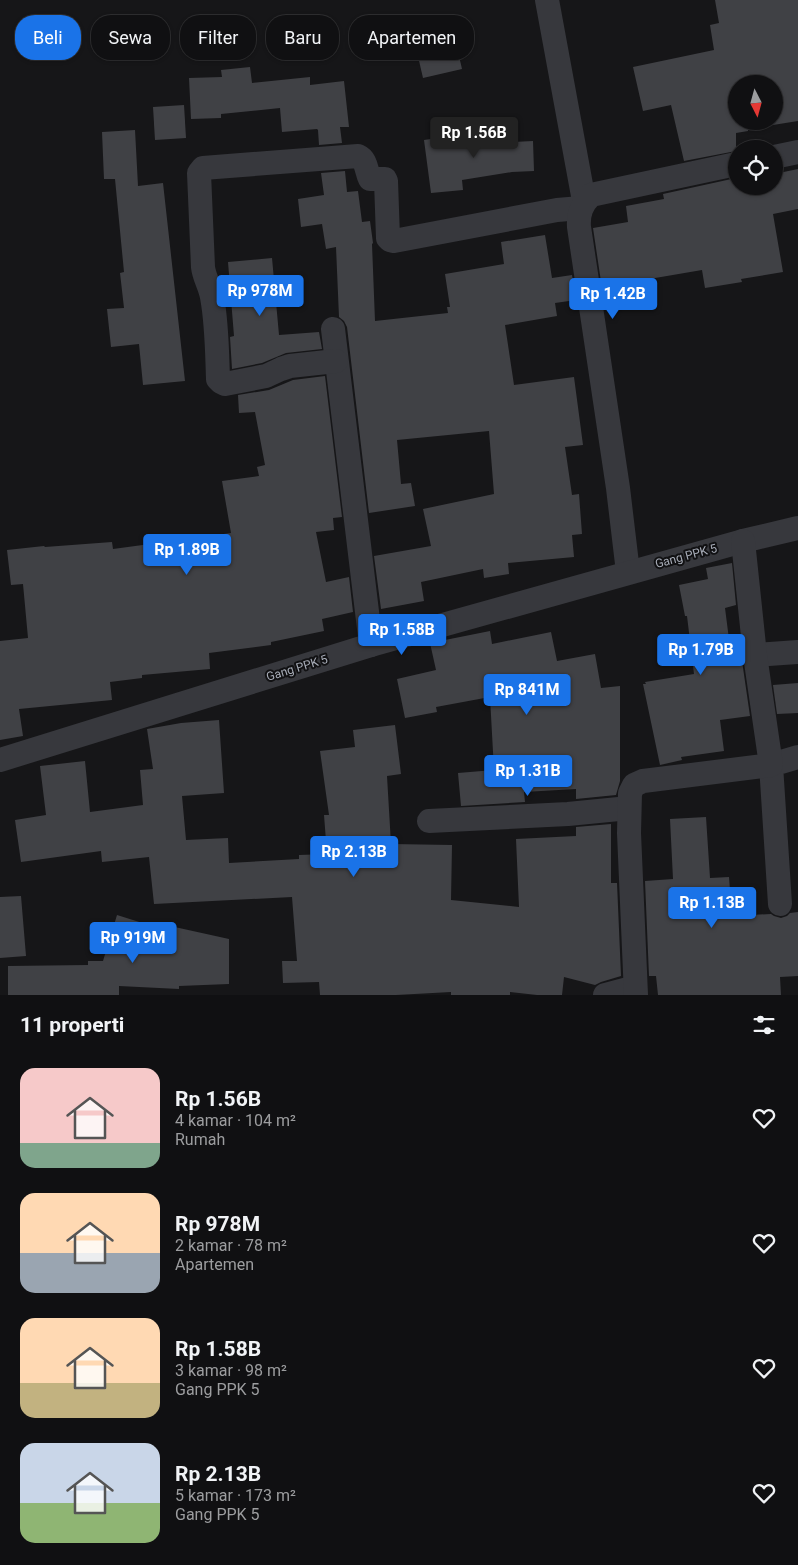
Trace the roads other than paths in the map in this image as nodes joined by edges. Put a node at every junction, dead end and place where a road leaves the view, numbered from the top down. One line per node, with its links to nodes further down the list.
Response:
1 (547, 0): 5 (street)
2 (798, 152): 3 (street)
3 (783, 155)
4 (728, 166): 5 (street)
5 (583, 205): 7 (street); 10 (street)
6 (333, 329): 7 (street)
7 (336, 361): 11 (street)
8 (798, 528): 9 (street, Gang PPK 5)
9 (743, 541): 10 (street, Gang PPK 5); 13 (street)
10 (628, 572): 11 (street, Gang PPK 5)
11 (371, 645): 15 (street, Gang PPK 5)
12 (798, 652): 13 (street)
13 (755, 655): 16 (street)
14 (798, 757): 16 (street)
15 (0, 760)
16 (771, 765): 17 (street); 19 (street)
17 (629, 808): 18 (street); 20 (street)
18 (429, 821)
19 (780, 904)
20 (635, 991): 21 (street)
21 (605, 995)

